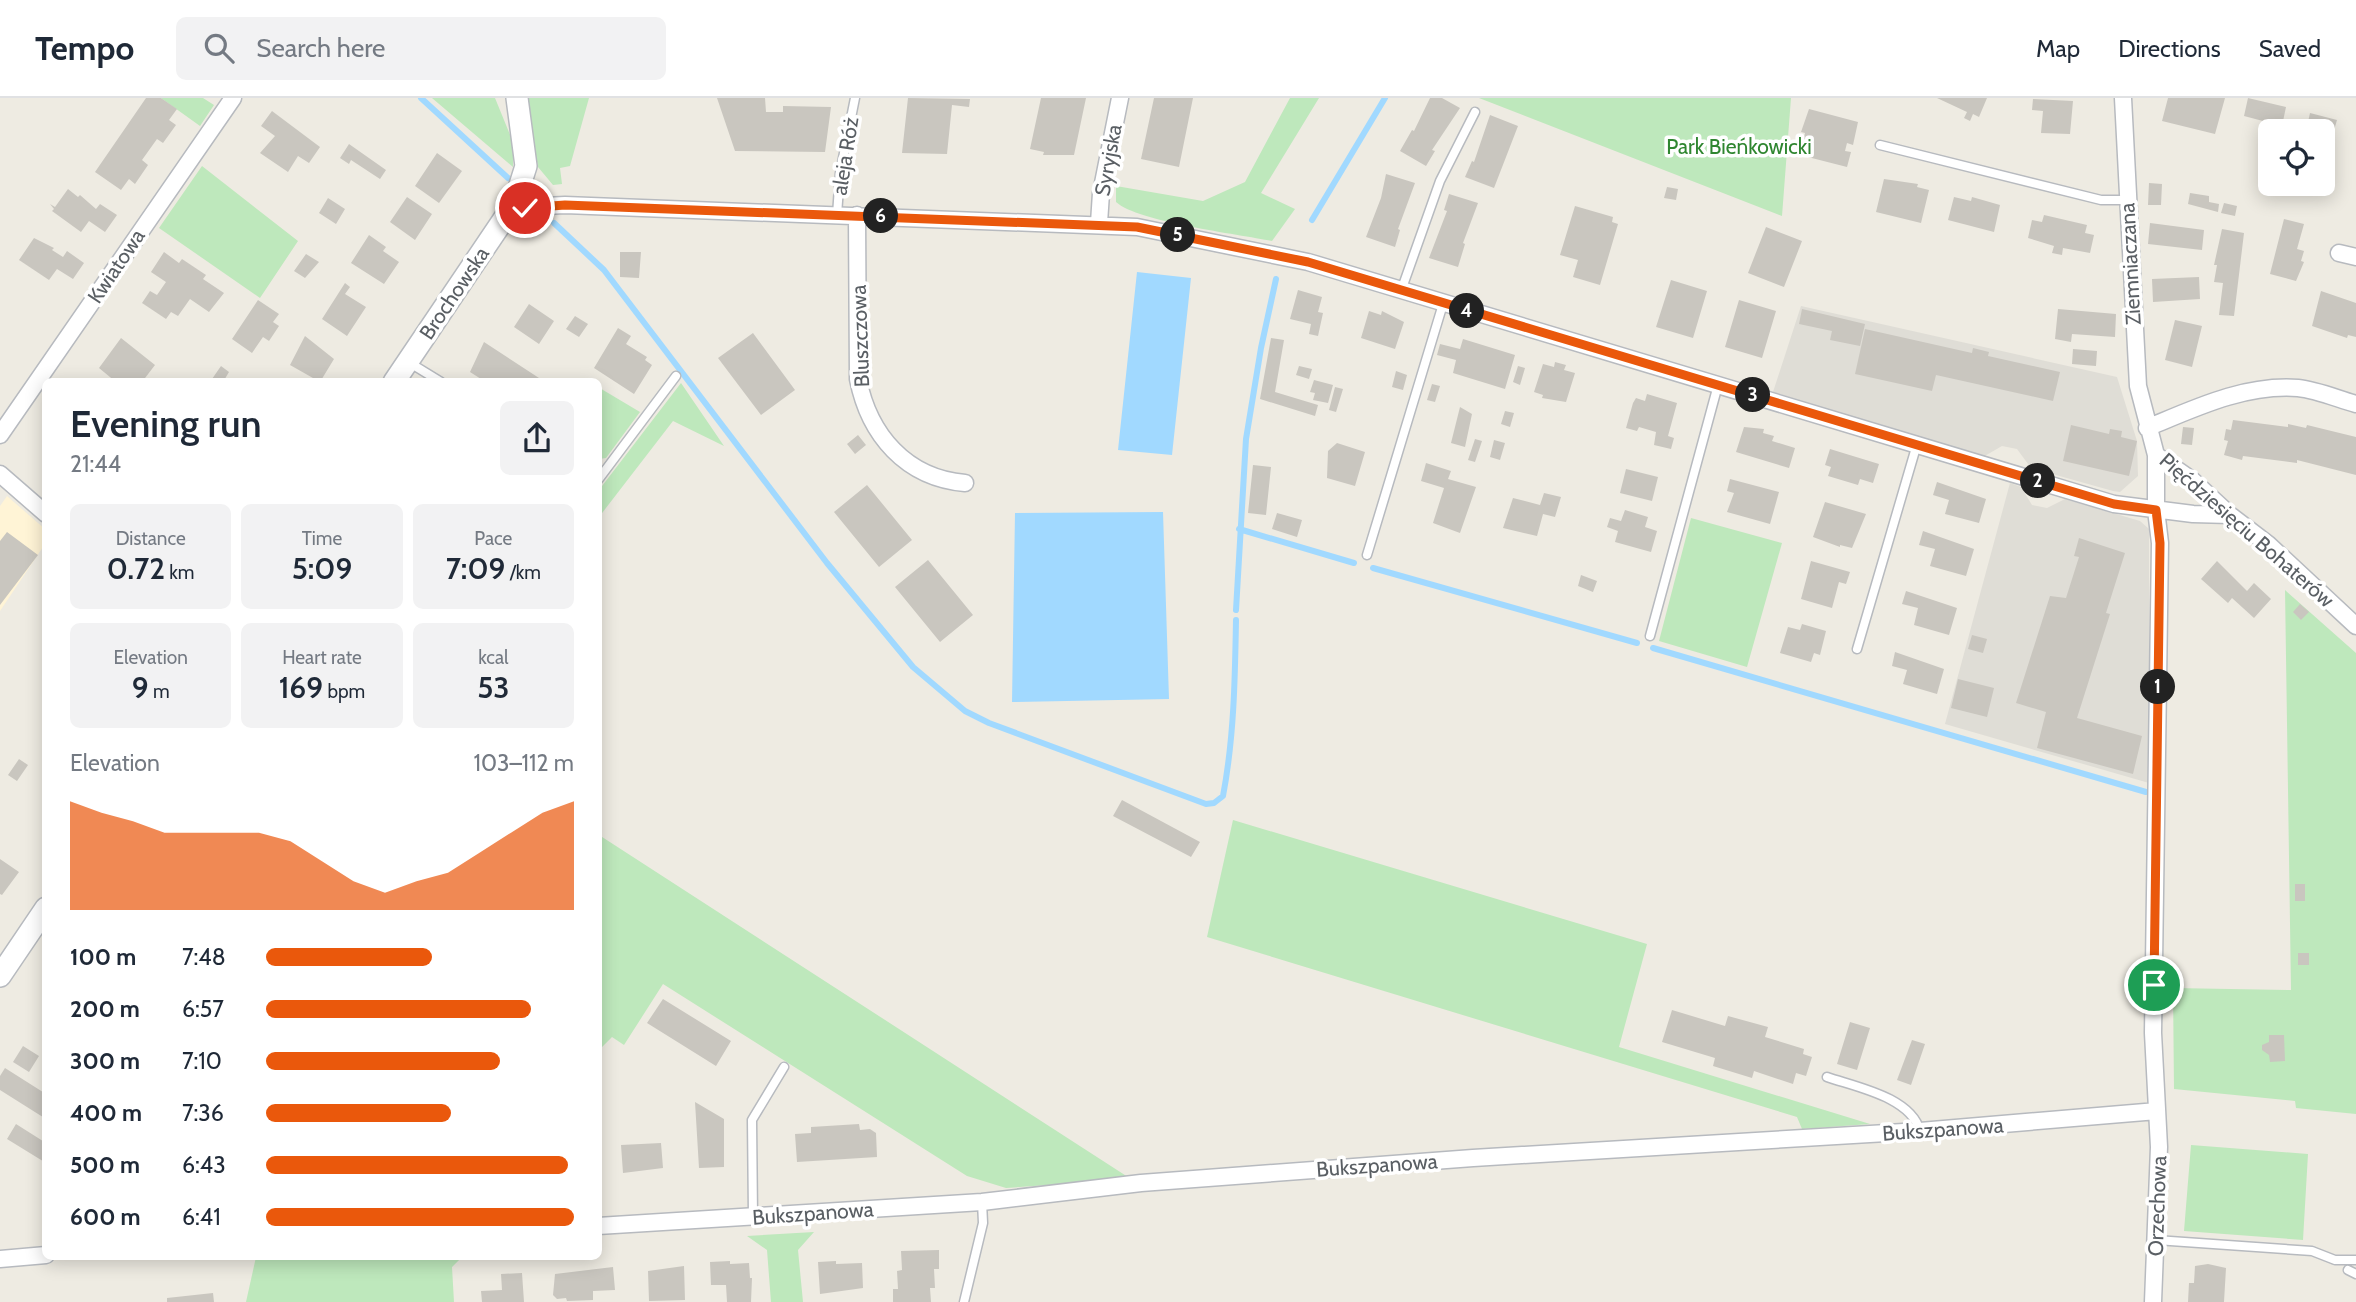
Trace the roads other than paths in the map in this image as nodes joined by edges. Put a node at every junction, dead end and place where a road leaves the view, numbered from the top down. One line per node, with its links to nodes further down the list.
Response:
1 (233, 98): 24 (street, Kwiatowa)
2 (517, 98): 9 (street, Brochowska)
3 (855, 98): 10 (lane, aleja Róż)
4 (1120, 98): 12 (street, Syryjska)
5 (2123, 98): 8 (street, Ziemniaczana)
6 (1475, 112): 15 (lane)
7 (1881, 145): 8 (lane)
8 (2126, 200): 23 (street, Ziemniaczana)
9 (514, 204): 10 (street); 17 (street, Brochowska)
10 (837, 215): 11 (street)
11 (857, 215): 12 (street); 29 (street, Bluszczowa)
12 (1098, 223): 15 (street)
13 (2339, 253): 14 (street)
14 (2356, 257)
15 (1401, 291): 16 (street)
16 (1443, 304): 21 (street); 33 (lane)
17 (408, 361): 19 (street, Brochowska); 20 (lane)
18 (676, 376): 27 (lane)
19 (397, 378)
20 (435, 378)
21 (1718, 385): 25 (street); 35 (lane)
22 (2356, 404): 23 (street)
23 (2147, 429): 26 (street, Pięćdziesięciu Bohaterów)
24 (0, 435)
25 (1917, 444): 30 (street); 36 (lane)
26 (2156, 455): 30 (street, Orzechowa); 32 (street, Pięćdziesięciu Bohaterów)
27 (602, 475)
28 (2, 479): 31 (street)
29 (965, 483)
30 (2156, 510): 32 (street); 41 (street, Orzechowa)
31 (42, 511)
32 (2230, 515): 34 (street, Pięćdziesięciu Bohaterów)
33 (1367, 555)
34 (2356, 626)
35 (1650, 636)
36 (1857, 649)
37 (42, 914): 38 (street)
38 (0, 976)
39 (784, 1067): 44 (lane)
40 (1827, 1077): 42 (lane)
41 (2157, 1111): 42 (street, Bukszpanowa); 46 (street, Orzechowa)
42 (1920, 1131): 43 (street, Bukszpanowa)
43 (982, 1202): 44 (street, Bukszpanowa); 50 (lane)
44 (753, 1217): 45 (street, Bukszpanowa)
45 (602, 1226)
46 (2156, 1240): 49 (lane); 51 (street, Orzechowa)
47 (42, 1255): 48 (street)
48 (0, 1259)
49 (2356, 1260)
50 (964, 1302)
51 (2153, 1302)

